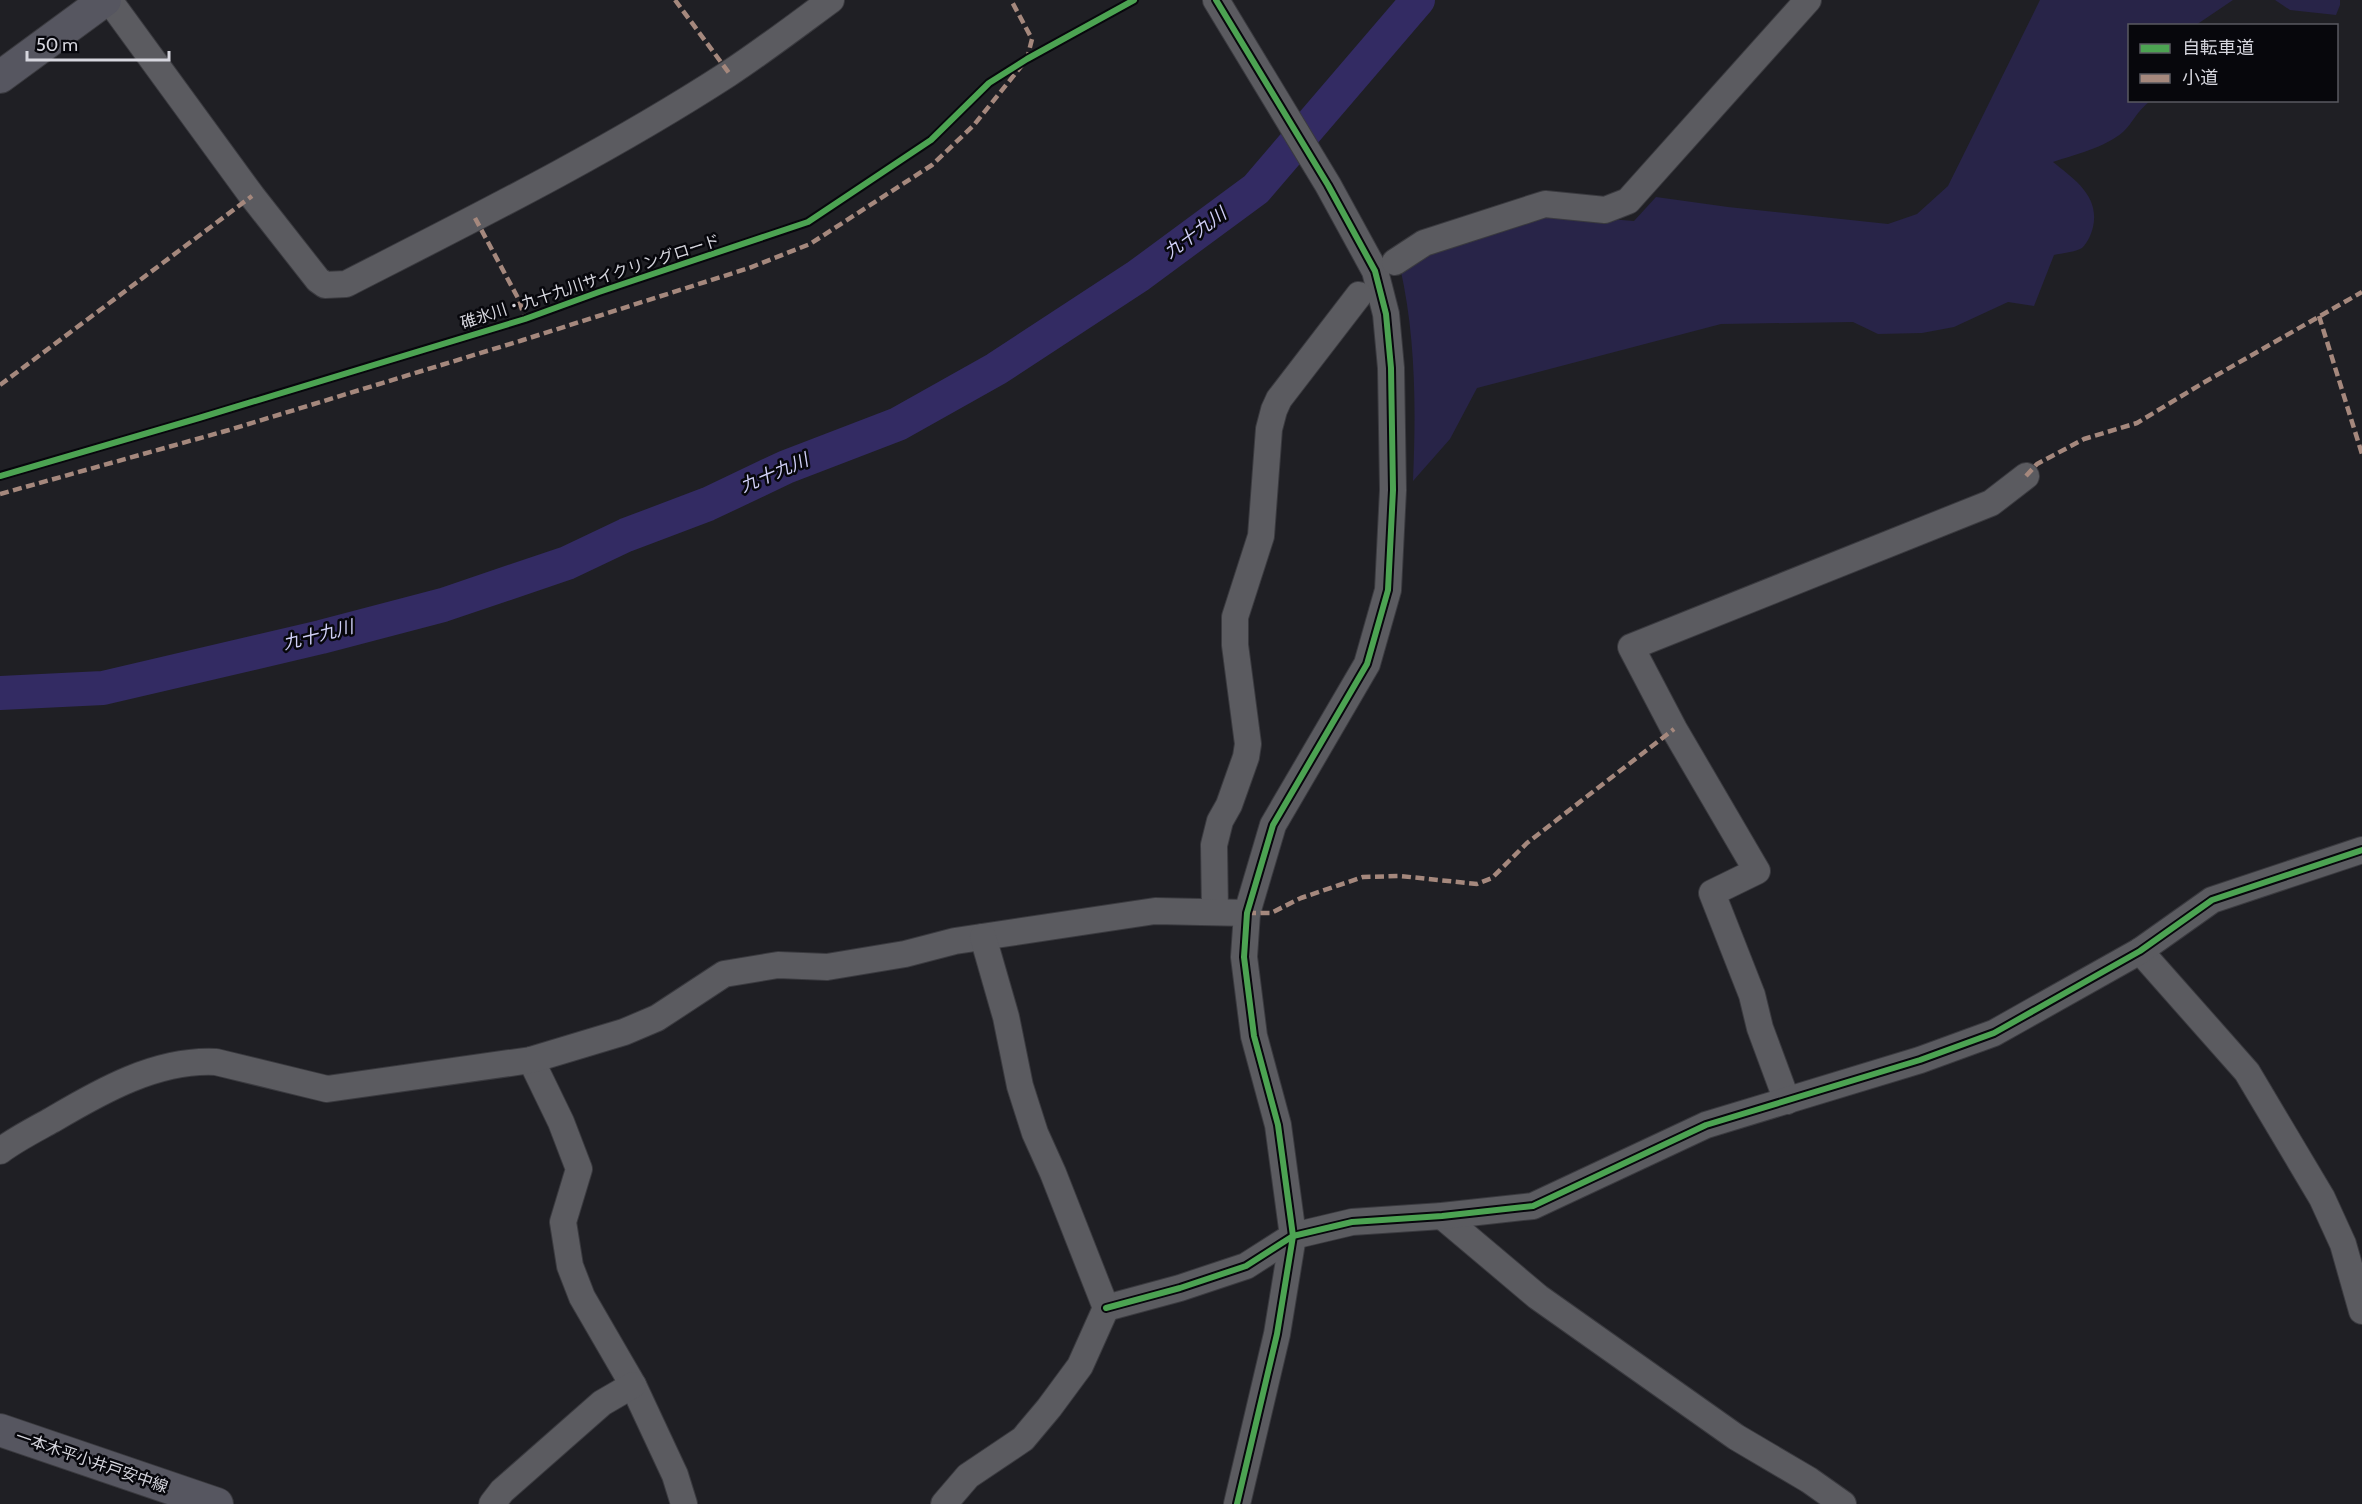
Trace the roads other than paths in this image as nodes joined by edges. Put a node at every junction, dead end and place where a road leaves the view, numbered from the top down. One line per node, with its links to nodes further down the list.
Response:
1 (107, 0): 2 (street); 5 (main road)
2 (831, 0)
3 (1216, 0): 11 (street)
4 (1808, 0): 6 (street)
5 (0, 77)
6 (1395, 262)
7 (1359, 295): 10 (street)
8 (2026, 476): 15 (street)
9 (2362, 850): 13 (street)
10 (1215, 912): 11 (street); 12 (street)
11 (1247, 913): 18 (street)
12 (983, 937): 14 (street); 19 (street)
13 (2140, 951): 15 (street); 20 (street)
14 (531, 1060): 16 (street); 21 (street)
15 (1787, 1101): 17 (street)
16 (0, 1151)
17 (1442, 1216): 18 (street); 28 (street)
18 (1293, 1236): 19 (street); 27 (street)
19 (1106, 1308): 26 (street)
20 (2362, 1311)
21 (633, 1385): 24 (street); 25 (street)
22 (0, 1430): 23 (main road, 一本木平小井戸安中線)
23 (217, 1504)
24 (492, 1504)
25 (684, 1504)
26 (944, 1504)
27 (1237, 1504)
28 (1844, 1504)

